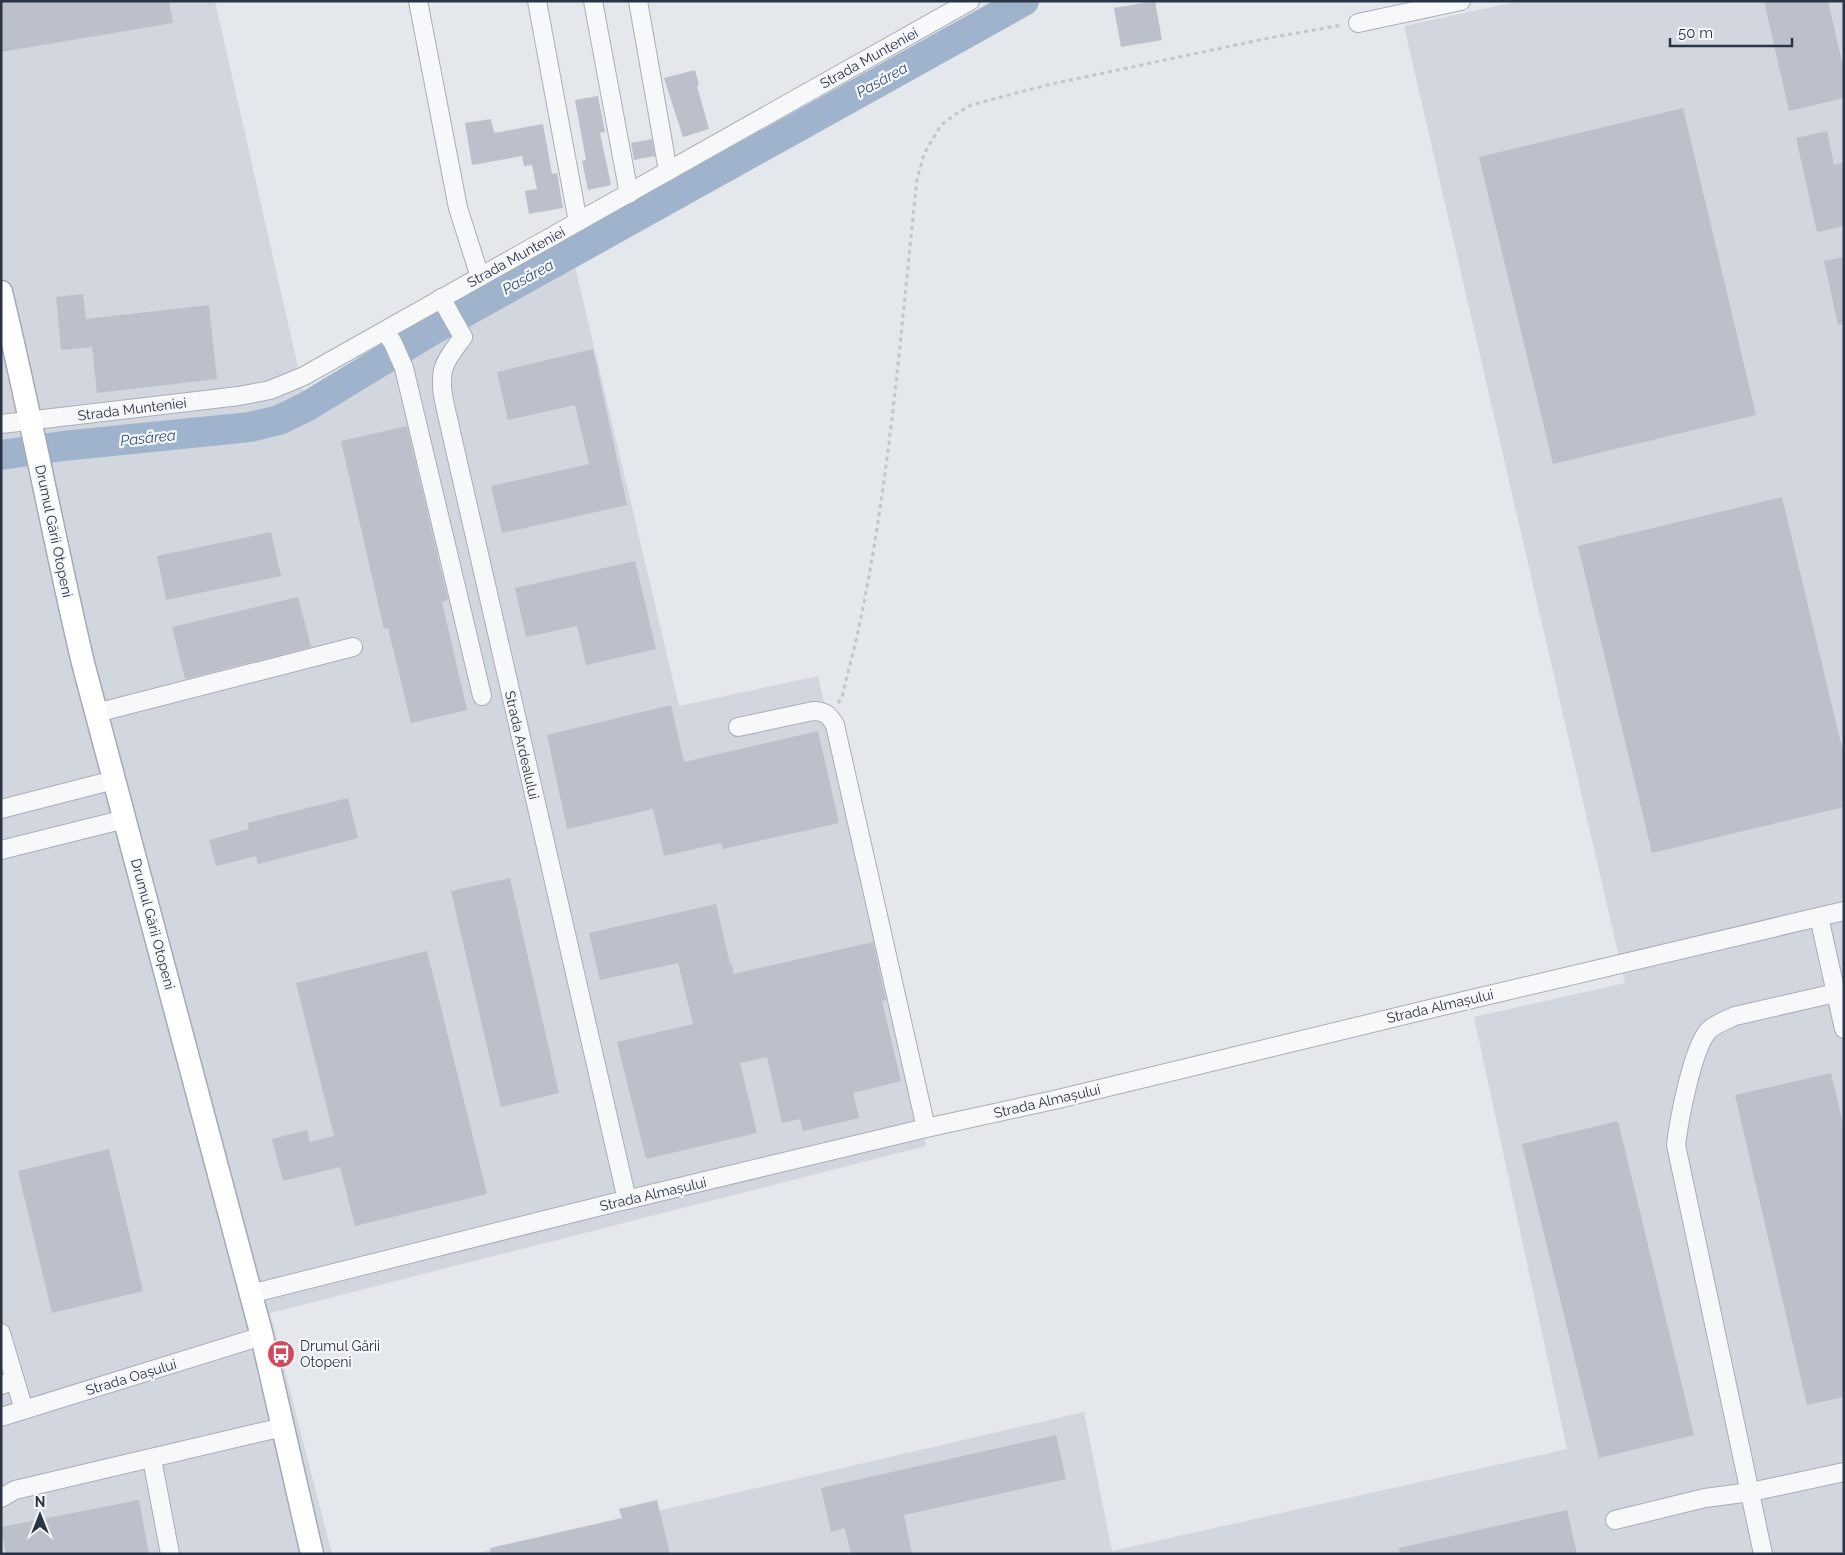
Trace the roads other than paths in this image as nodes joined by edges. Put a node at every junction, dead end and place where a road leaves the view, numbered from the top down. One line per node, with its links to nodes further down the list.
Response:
1 (418, 1): 11 (street)
2 (537, 1): 10 (street)
3 (593, 1): 9 (street)
4 (638, 1): 8 (street)
5 (966, 2): 8 (street, Strada Munteniei)
6 (1452, 2): 7 (street)
7 (1358, 23)
8 (668, 171): 9 (street, Strada Munteniei)
9 (629, 194): 10 (street, Strada Munteniei)
10 (578, 222): 11 (street, Strada Munteniei)
11 (480, 277): 13 (street, Strada Munteniei)
12 (1, 292): 15 (main road, Drumul Gării Otopeni)
13 (444, 302): 14 (street, Strada Munteniei); 30 (street, Strada Ardealului)
14 (389, 337): 15 (street, Strada Munteniei); 18 (street)
15 (31, 421): 16 (street, Strada Munteniei); 19 (main road, Drumul Gării Otopeni)
16 (1, 424)
17 (353, 647): 19 (street)
18 (482, 696)
19 (96, 712): 21 (main road, Drumul Gării Otopeni)
20 (738, 727): 29 (street)
21 (114, 780): 22 (street); 23 (main road, Drumul Gării Otopeni)
22 (1, 809)
23 (125, 819): 24 (street); 31 (main road, Drumul Gării Otopeni)
24 (1, 850)
25 (1844, 911): 26 (street, Strada Almașului)
26 (1819, 917): 27 (street); 29 (street, Strada Almașului)
27 (1840, 992): 28 (street); 40 (street)
28 (1844, 1029)
29 (926, 1128): 30 (street, Strada Almașului)
30 (627, 1200): 31 (street, Strada Almașului)
31 (250, 1294): 33 (main road, Drumul Gării Otopeni)
32 (2, 1334): 34 (street)
33 (262, 1336): 35 (street, Strada Oașului); 37 (main road, Drumul Gării Otopeni)
34 (8, 1383): 35 (street)
35 (24, 1410): 36 (street, Strada Oașului)
36 (1, 1417)
37 (283, 1427): 38 (street); 44 (main road, Drumul Gării Otopeni)
38 (152, 1459): 41 (street); 43 (street)
39 (1844, 1472): 40 (street)
40 (1751, 1492): 42 (street); 45 (street)
41 (1, 1498)
42 (1616, 1520)
43 (170, 1554)
44 (312, 1554)
45 (1763, 1554)

